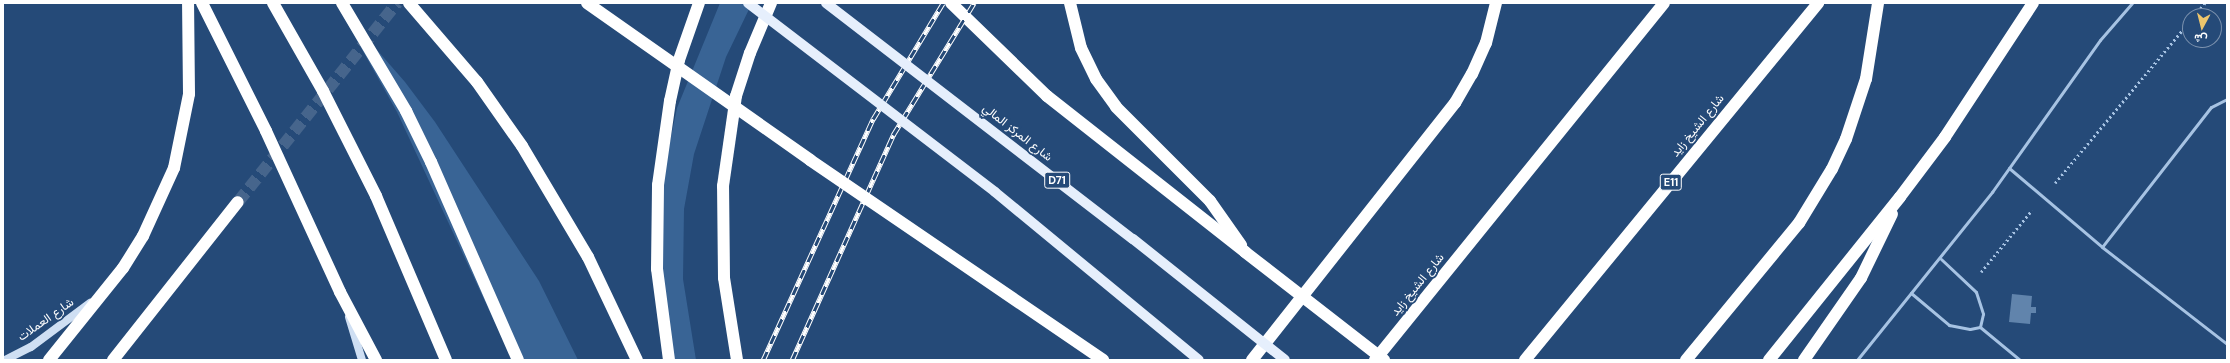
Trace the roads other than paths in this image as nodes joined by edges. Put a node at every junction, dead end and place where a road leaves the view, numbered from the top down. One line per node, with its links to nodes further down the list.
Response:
1 (188, 3): 28 (highway)
2 (202, 3): 26 (highway, bridge)
3 (273, 3): 36 (highway, bridge)
4 (342, 3): 37 (highway)
5 (409, 3): 38 (highway)
6 (587, 3): 41 (highway, bridge)
7 (699, 3): 39 (highway)
8 (748, 3): 42 (main road, bridge)
9 (771, 3): 40 (highway)
10 (826, 3): 44 (main road, شارع المركز المالي / D71, bridge)
11 (951, 3): 24 (highway)
12 (1070, 3): 24 (highway)
13 (1496, 3): 43 (highway)
14 (1664, 3): 45 (highway, شارع الشيخ زايد)
15 (1818, 3): 47 (highway, شارع الشيخ زايد / E11)
16 (1878, 3): 48 (highway)
17 (2033, 3): 21 (highway)
18 (2132, 3): 20 (lane)
19 (2227, 99): 23 (lane)
20 (2009, 168): 23 (lane); 25 (lane)
21 (1900, 197): 49 (highway); 50 (highway)
22 (238, 202): 33 (highway)
23 (2102, 247): 30 (lane)
24 (1244, 252): 46 (highway, bridge)
25 (1941, 258): 27 (lane); 29 (lane)
26 (340, 292): 34 (street); 35 (highway)
27 (1911, 293): 29 (lane); 51 (lane)
28 (98, 297): 31 (street, شارع العملات); 32 (highway)
29 (1980, 327): 52 (lane)
30 (2227, 344)
31 (5, 360)
32 (49, 360)
33 (113, 360)
34 (362, 360)
35 (376, 360)
36 (446, 360)
37 (518, 360)
38 (637, 360)
39 (669, 360)
40 (737, 360)
41 (1103, 360)
42 (1199, 360)
43 (1252, 360)
44 (1285, 360)
45 (1375, 360)
46 (1384, 360)
47 (1524, 360)
48 (1686, 360)
49 (1769, 360)
50 (1804, 360)
51 (1856, 360)
52 (2020, 360)

